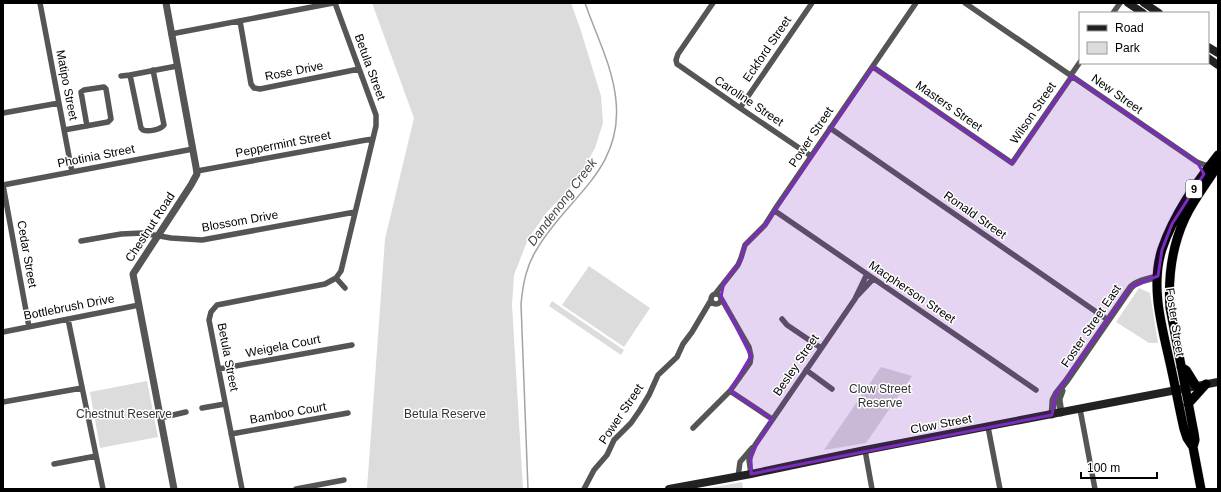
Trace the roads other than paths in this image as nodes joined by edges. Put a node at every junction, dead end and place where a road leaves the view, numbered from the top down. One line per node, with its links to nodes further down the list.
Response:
1 (40, 3): 28 (street, Matipo Street)
2 (166, 3): 15 (street)
3 (334, 3): 14 (street); 23 (street, Betula Street)
4 (713, 3): 29 (street, Caroline Street)
5 (812, 3): 29 (street, Eckford Street)
6 (916, 3): 22 (street, Power Street)
7 (965, 3): 27 (street, New Street)
8 (1120, 3): 11 (street)
9 (1128, 3): 12 (main road)
10 (1144, 3): 13 (main road)
11 (1114, 12)
12 (1141, 12)
13 (1158, 12)
14 (240, 21): 15 (street); 23 (street, Rose Drive)
15 (172, 34): 21 (street)
16 (1209, 47): 17 (main road)
17 (1218, 53)
18 (1209, 59): 20 (main road)
19 (1079, 64): 27 (street, Wilson Street)
20 (1218, 65)
21 (177, 66): 24 (street); 35 (street)
22 (873, 67): 32 (street, Power Street); 39 (street, Masters Street)
23 (359, 69): 34 (street, Betula Street)
24 (153, 70): 25 (street); 25 (street)
25 (130, 74): 26 (street)
26 (121, 76)
27 (1072, 76): 38 (street, New Street); 39 (street, Wilson Street)
28 (59, 103): 30 (street); 33 (street, Matipo Street)
29 (740, 108): 37 (street, Caroline Street)
30 (3, 113)
31 (87, 126): 31 (street); 33 (street)
32 (830, 128): 37 (street, Power Street); 61 (street, Ronald Street)
33 (64, 130): 42 (street, Matipo Street)
34 (373, 139): 41 (street, Peppermint Street); 46 (street, Betula Street)
35 (193, 149): 41 (street); 42 (street, Photinia Street)
36 (1218, 155): 40 (highway, Foster Street / 9)
37 (811, 156): 45 (street, Power Street)
38 (1197, 162): 40 (street, New Street); 43 (street, New Street)
39 (1012, 163)
40 (1214, 165): 43 (highway, Foster Street / 9); 50 (highway, Foster Street / 9)
41 (197, 171): 47 (street, Chestnut Road)
42 (72, 172): 44 (street, Photinia Street)
43 (1204, 174): 48 (highway, Foster Street / 9)
44 (3, 185): 62 (street, Cedar Street)
45 (775, 211): 51 (street, Macpherson Street); 56 (street, Power Street)
46 (355, 212): 47 (street, Blossom Drive); 53 (street, Betula Street)
47 (158, 236): 49 (street, Blossom Drive); 58 (street, Chestnut Road)
48 (1166, 238): 50 (highway); 52 (highway, Foster Street / 9)
49 (81, 241)
50 (1177, 242): 66 (highway, Foster Street / 9)
51 (867, 274): 54 (street, Macpherson Street); 57 (street, Besley Street)
52 (1158, 276): 61 (street, Foster Street East); 76 (highway, Foster Street / 9)
53 (336, 278): 55 (street); 67 (street, Betula Street)
54 (873, 279): 57 (street, Besley Street); 77 (street, Macpherson Street)
55 (345, 288)
56 (717, 299): 78 (street); 105 (street, Power Street)
57 (854, 299): 65 (street, Besley Street)
58 (139, 304): 59 (street, Bottlebrush Drive); 88 (street, Chestnut Road)
59 (68, 319): 62 (street, Bottlebrush Drive); 73 (street)
60 (782, 319): 65 (street)
61 (1108, 320): 69 (street, Foster Street East)
62 (29, 326): 63 (street, Bottlebrush Drive)
63 (3, 332)
64 (352, 345): 67 (street, Weigela Court)
65 (821, 348): 68 (street, Besley Street)
66 (1180, 366): 72 (highway); 74 (highway, Foster Street / 9)
67 (219, 369): 80 (street, Betula Street)
68 (806, 370): 75 (street); 89 (street, Besley Street)
69 (1067, 380): 86 (street, Foster Street East); 87 (street, Foster Street East)
70 (1218, 382): 71 (main road, Clow Street)
71 (1206, 384): 72 (main road, Clow Street); 81 (highway)
72 (1196, 386): 74 (main road, Clow Street)
73 (82, 388): 79 (street); 96 (street)
74 (1185, 388): 76 (main road, Clow Street); 81 (highway, 9)
75 (832, 389)
76 (1176, 389): 83 (main road, Clow Street); 94 (highway, 9)
77 (1036, 390)
78 (730, 391): 89 (street); 91 (street)
79 (3, 402)
80 (225, 404): 82 (street); 92 (street, Betula Street)
81 (1188, 404): 94 (highway, 9)
82 (202, 408)
83 (1080, 409): 86 (main road, Clow Street); 109 (street)
84 (186, 412): 88 (street)
85 (348, 413): 92 (street, Bamboo Court)
86 (1061, 413): 87 (main road, Clow Street)
87 (1052, 415): 90 (main road, Clow Street)
88 (160, 418): 102 (street, Chestnut Road)
89 (772, 420): 93 (street, Besley Street)
90 (988, 427): 95 (main road, Clow Street); 108 (street)
91 (693, 428)
92 (231, 434): 103 (street, Betula Street)
93 (755, 445): 98 (street, Besley Street); 99 (street, Besley Street)
94 (1192, 447): 110 (highway, 9)
95 (865, 450): 98 (main road, Clow Street); 107 (street)
96 (96, 456): 97 (street); 101 (street)
97 (54, 464)
98 (750, 474): 99 (main road, Clow Street)
99 (738, 477): 106 (main road, Clow Street)
100 (344, 480): 104 (street)
101 (103, 489)
102 (174, 489)
103 (242, 489)
104 (296, 489)
105 (585, 489)
106 (669, 489)
107 (872, 489)
108 (1000, 489)
109 (1095, 489)
110 (1201, 489)

